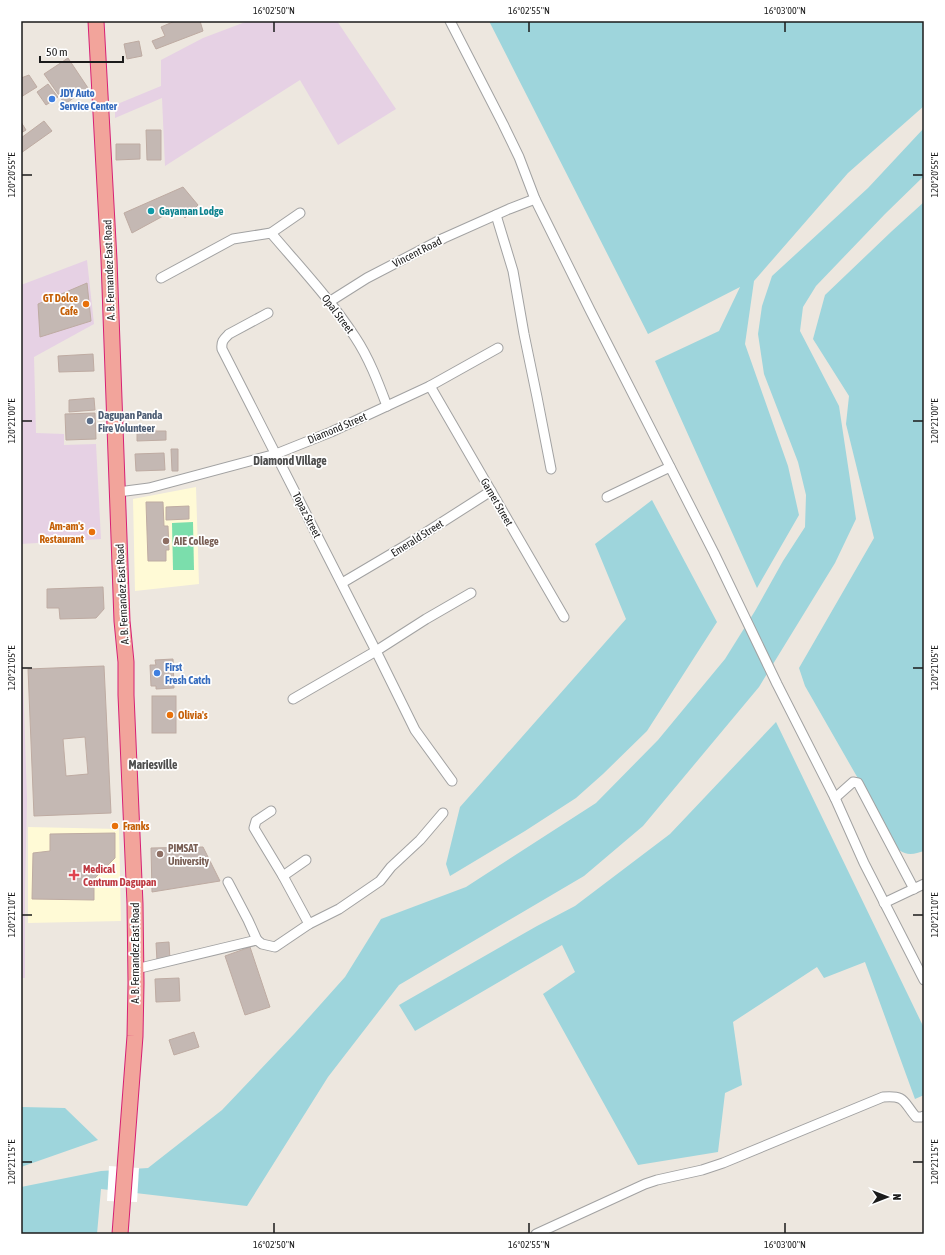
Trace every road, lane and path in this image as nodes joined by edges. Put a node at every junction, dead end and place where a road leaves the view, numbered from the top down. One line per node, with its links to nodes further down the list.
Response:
1 (96, 21): 17 (highway, A. B. Fernandez East Road)
2 (450, 21): 3 (street)
3 (535, 199): 5 (street, Vincent Road); 14 (street)
4 (300, 214): 6 (street)
5 (496, 215): 8 (street, Vincent Road); 15 (street)
6 (271, 233): 7 (street); 8 (street, Opal Street)
7 (161, 278)
8 (329, 302): 12 (street, Opal Street)
9 (268, 313): 13 (street, Topaz Street)
10 (498, 348): 11 (street, Diamond Street)
11 (430, 386): 12 (street, Diamond Street); 16 (street, Garnet Street)
12 (388, 406): 13 (street, Diamond Street)
13 (276, 454): 17 (street, Diamond Street); 19 (street, Topaz Street)
14 (670, 467): 18 (street); 25 (street)
15 (551, 468)
16 (491, 491): 19 (street, Emerald Street); 21 (street, Garnet Street)
17 (118, 492): 36 (highway, A. B. Fernandez East Road)
18 (607, 497)
19 (342, 583): 22 (street, Topaz Street)
20 (471, 594): 22 (street)
21 (564, 618)
22 (376, 650): 23 (street); 24 (street, Topaz Street)
23 (293, 699)
24 (452, 781)
25 (835, 798): 32 (street); 33 (street)
26 (271, 811): 29 (street)
27 (443, 813): 34 (street)
28 (306, 860): 29 (street)
29 (283, 876): 34 (street)
30 (228, 882): 35 (street)
31 (924, 884): 32 (street)
32 (914, 889): 33 (street)
33 (884, 903): 37 (street)
34 (309, 924): 35 (street)
35 (257, 940): 36 (street)
36 (136, 969): 39 (highway, A. B. Fernandez East Road)
37 (924, 980)
38 (924, 1116): 40 (street)
39 (120, 1234)
40 (536, 1234)

